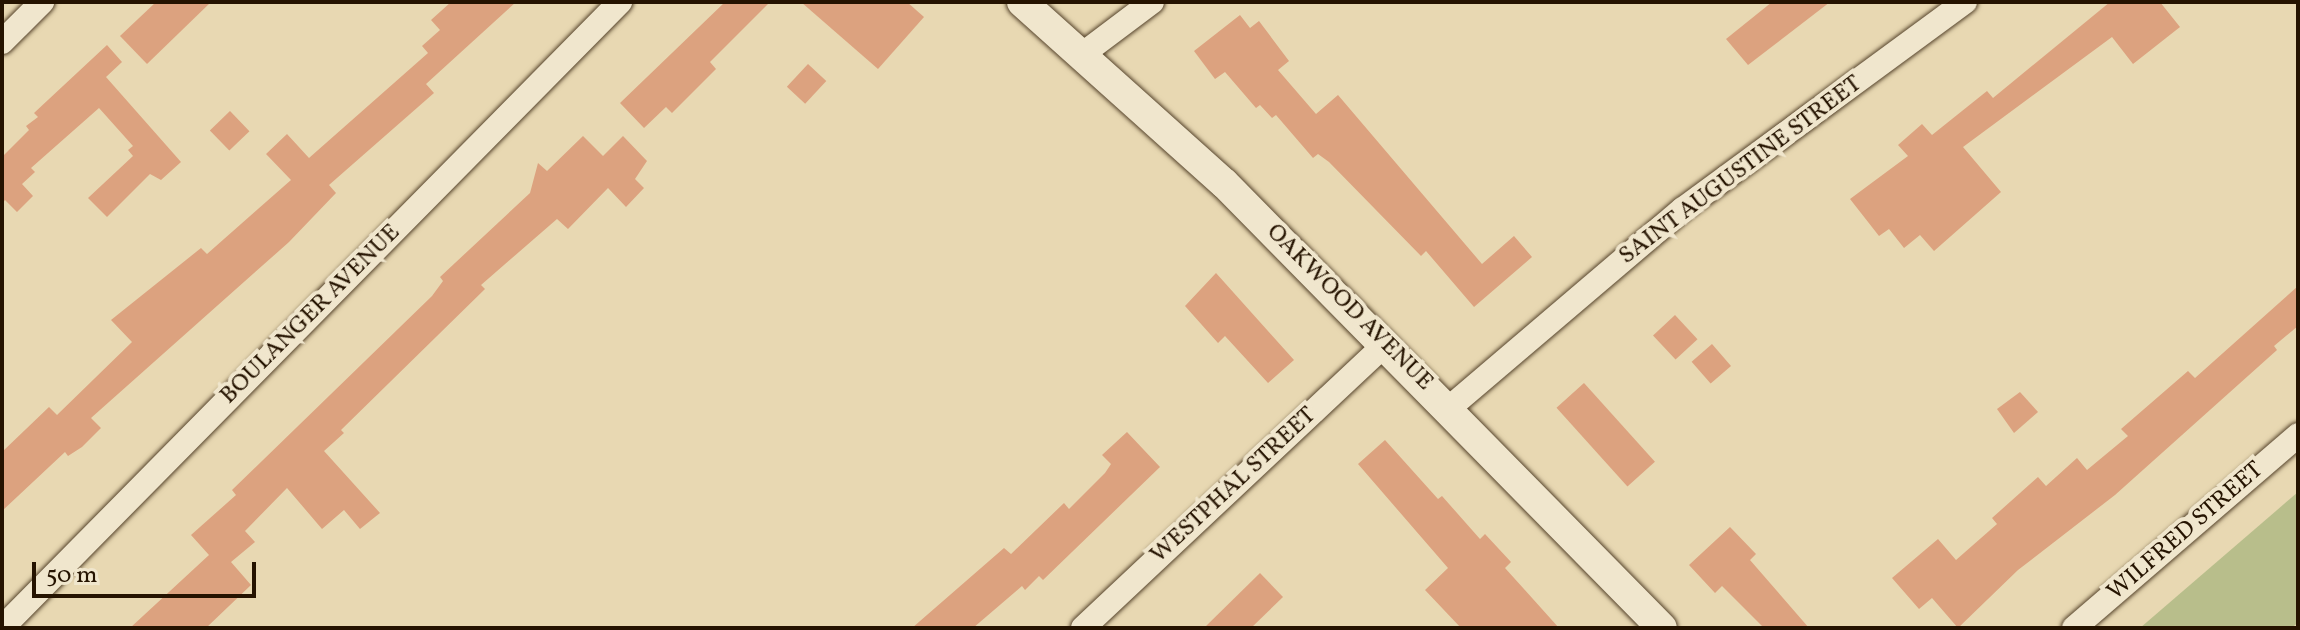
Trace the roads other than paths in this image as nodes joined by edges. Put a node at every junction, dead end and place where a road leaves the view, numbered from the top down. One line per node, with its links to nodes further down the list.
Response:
1 (42, 2): 6 (street)
2 (620, 2): 11 (street, BOULANGER AVENUE)
3 (1022, 2): 7 (street, OAKWOOD AVENUE)
4 (1152, 2): 7 (street)
5 (1965, 2): 9 (street, SAINT AUGUSTINE STREET)
6 (2, 42)
7 (1084, 53): 8 (street, OAKWOOD AVENUE)
8 (1385, 344): 9 (street, OAKWOOD AVENUE); 12 (street, WESTPHAL STREET)
9 (1449, 408): 13 (street, OAKWOOD AVENUE)
10 (2298, 435): 14 (street, WILFRED STREET)
11 (2, 628)
12 (1083, 628)
13 (1662, 628)
14 (2074, 628)

